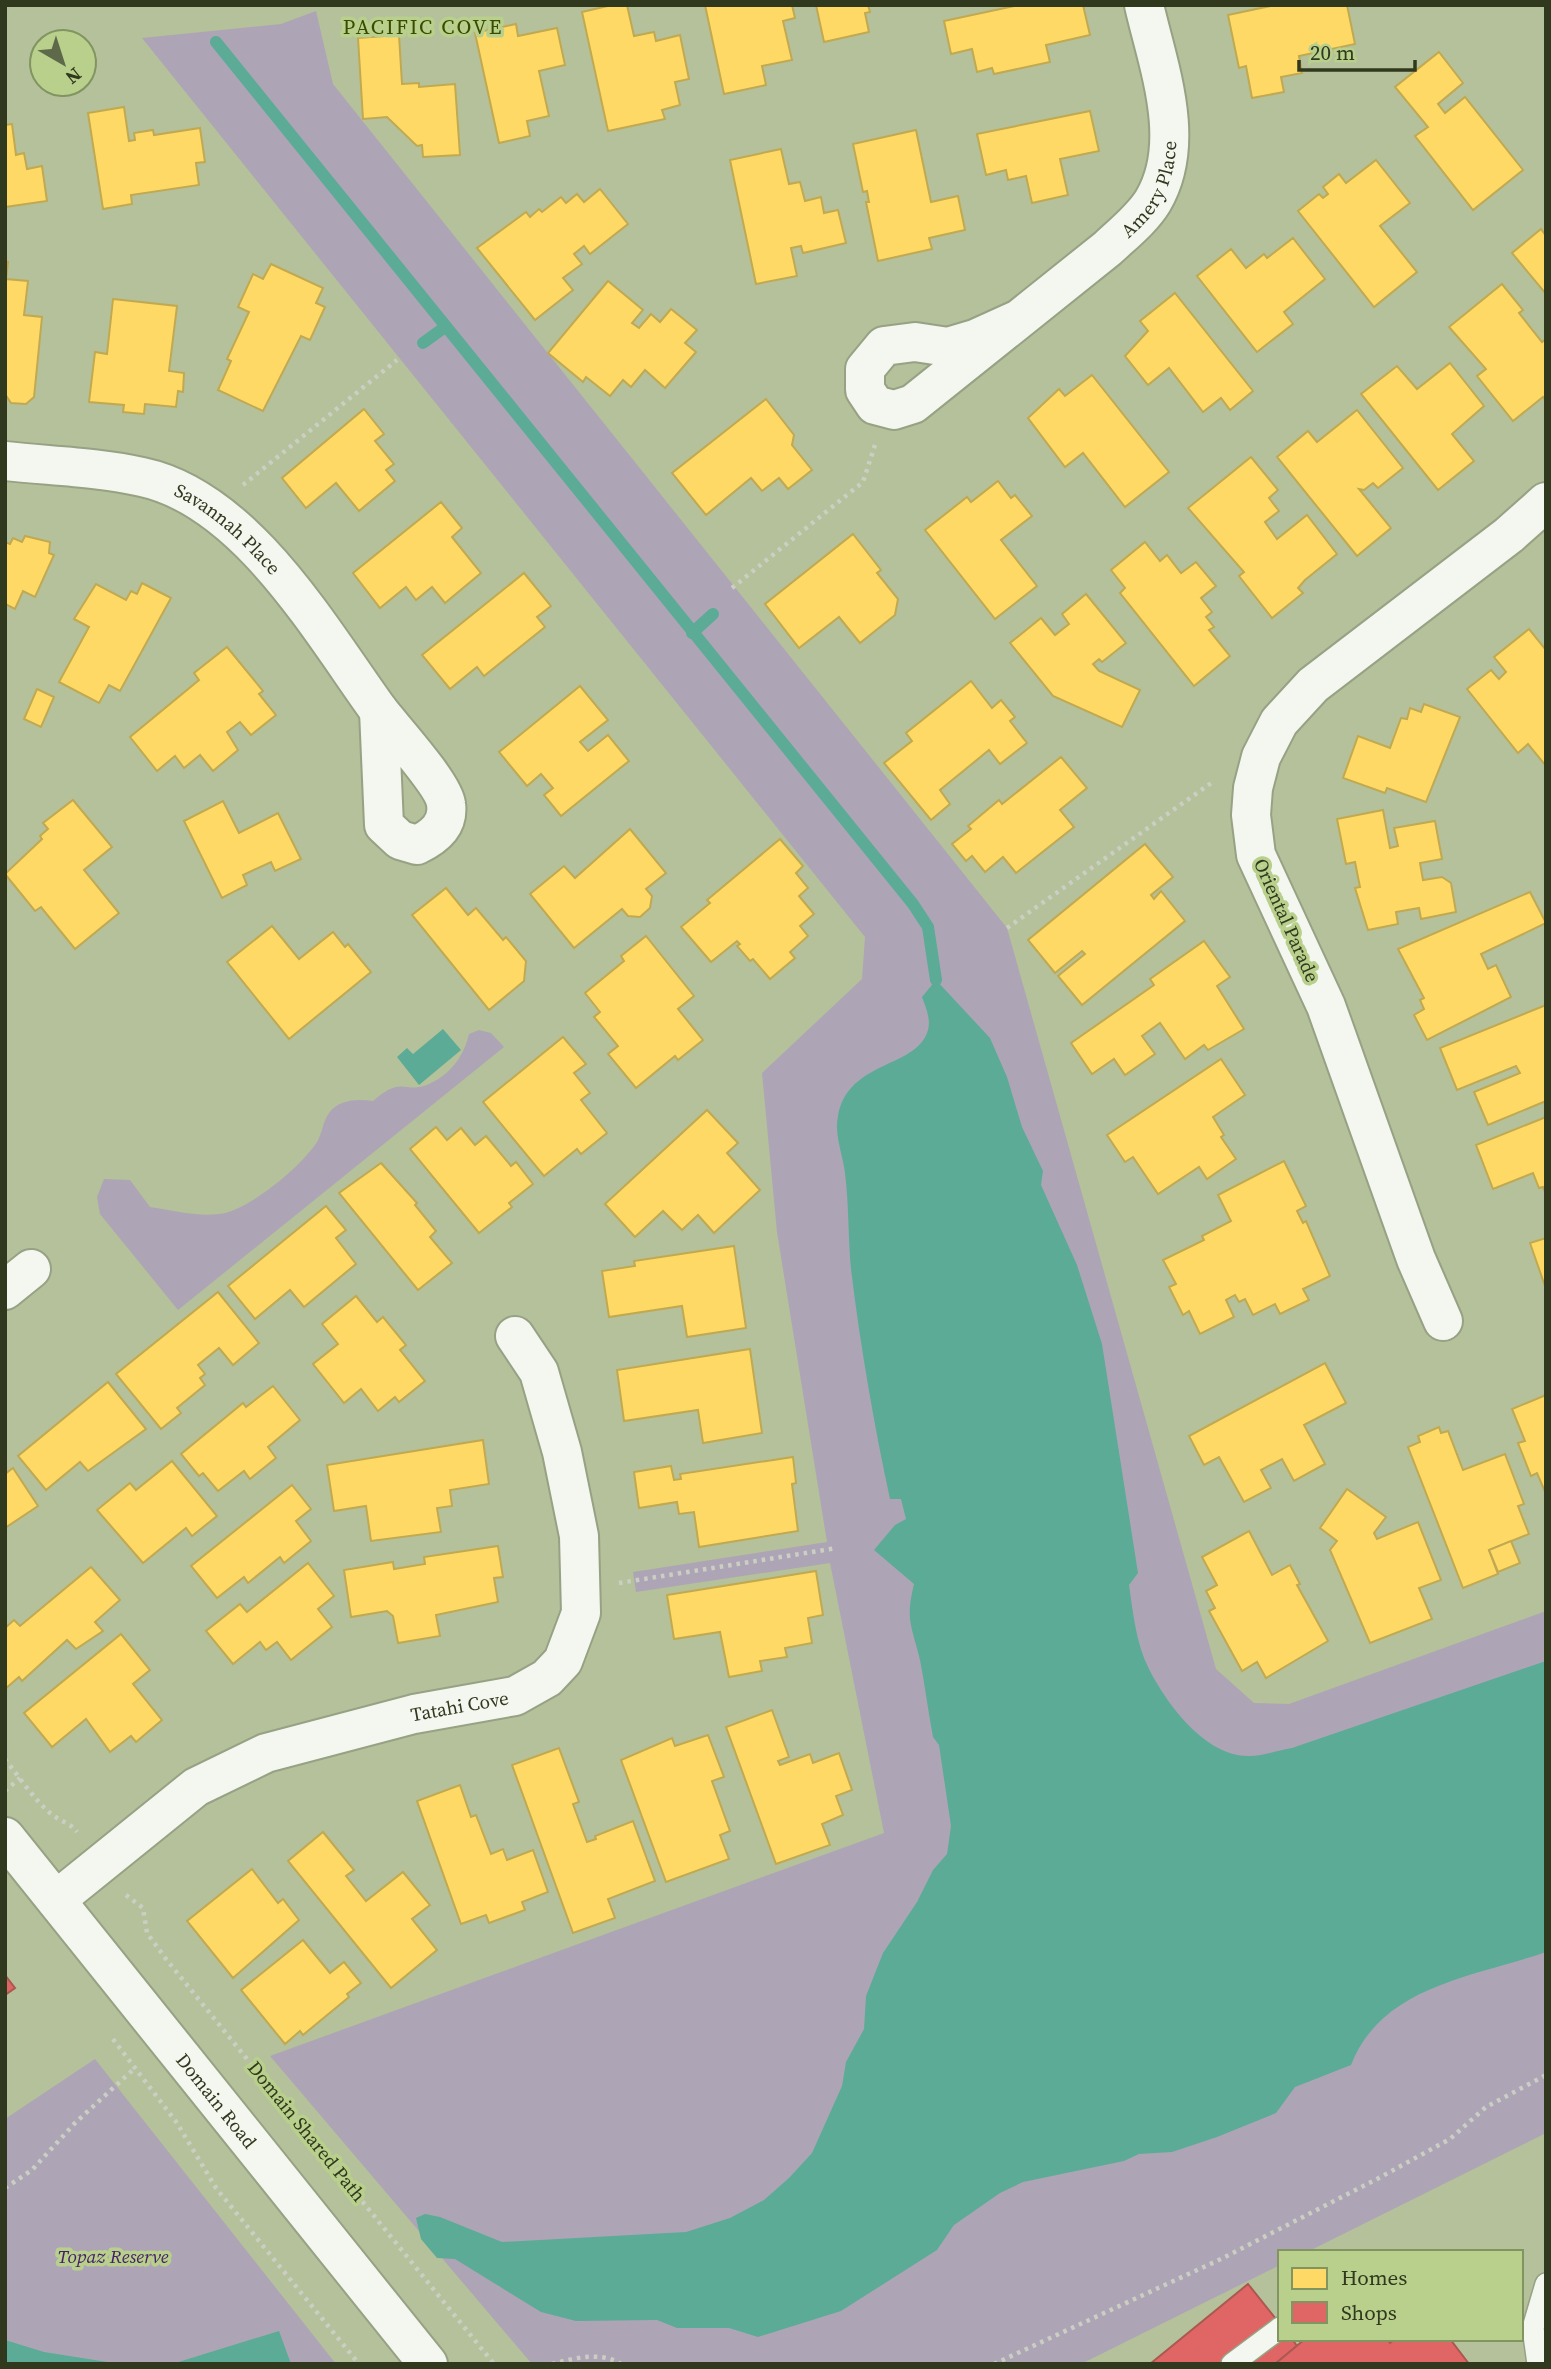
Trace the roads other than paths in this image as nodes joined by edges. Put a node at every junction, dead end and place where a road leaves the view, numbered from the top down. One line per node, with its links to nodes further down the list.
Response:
1 (1144, 5): 2 (street, Amery Place)
2 (1017, 320): 2 (street, Amery Place)
3 (5, 461): 5 (street, Savannah Place)
4 (1546, 502): 6 (street, Oriental Parade)
5 (379, 711)
6 (1443, 1321)
7 (515, 1336): 9 (street, Tatahi Cove)
8 (5, 1838): 9 (street, Domain Road)
9 (56, 1900): 13 (street, Domain Road)
10 (1546, 2284): 11 (lane)
11 (1533, 2328): 15 (lane)
12 (1278, 2330): 14 (lane)
13 (428, 2364)
14 (1232, 2364)
15 (1538, 2364)

